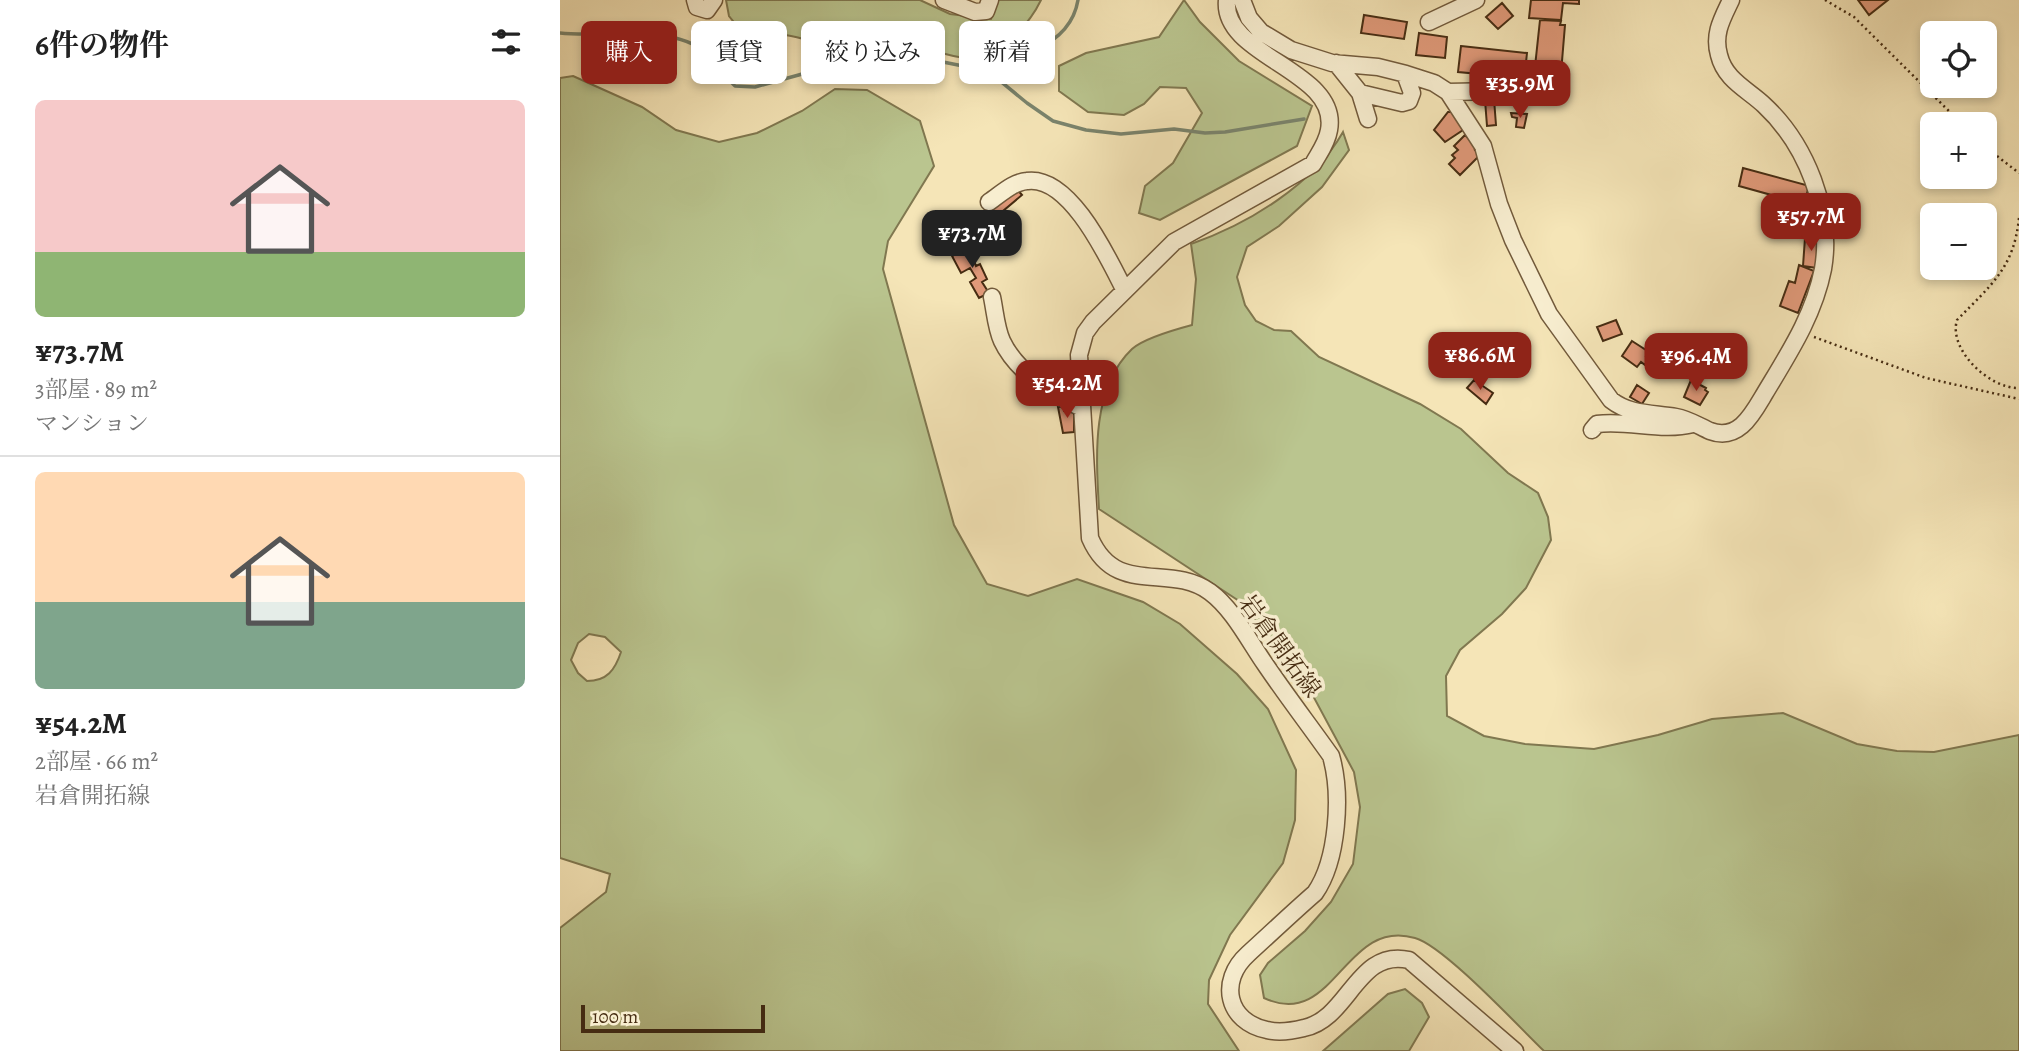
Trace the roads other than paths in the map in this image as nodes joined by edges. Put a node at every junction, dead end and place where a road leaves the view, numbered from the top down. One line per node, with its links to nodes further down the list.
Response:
1 (695, 0): 2 (street)
2 (714, 0)
3 (944, 0): 4 (street)
4 (990, 0)
5 (1227, 0): 17 (street, 岩倉開拓線)
6 (1242, 0): 10 (street)
7 (1476, 0): 9 (street)
8 (1731, 0): 20 (street)
9 (1429, 22)
10 (1336, 63): 11 (street); 14 (street)
11 (1405, 74): 13 (street); 14 (street)
12 (1499, 91): 13 (street)
13 (1448, 92): 20 (street)
14 (1360, 93): 15 (street)
15 (1368, 119)
16 (989, 202): 17 (street)
17 (1125, 289): 19 (street, 岩倉開拓線)
18 (992, 297): 19 (street)
19 (1082, 408): 22 (street, 岩倉開拓線)
20 (1693, 424): 21 (street)
21 (1592, 430)
22 (1516, 1051)

